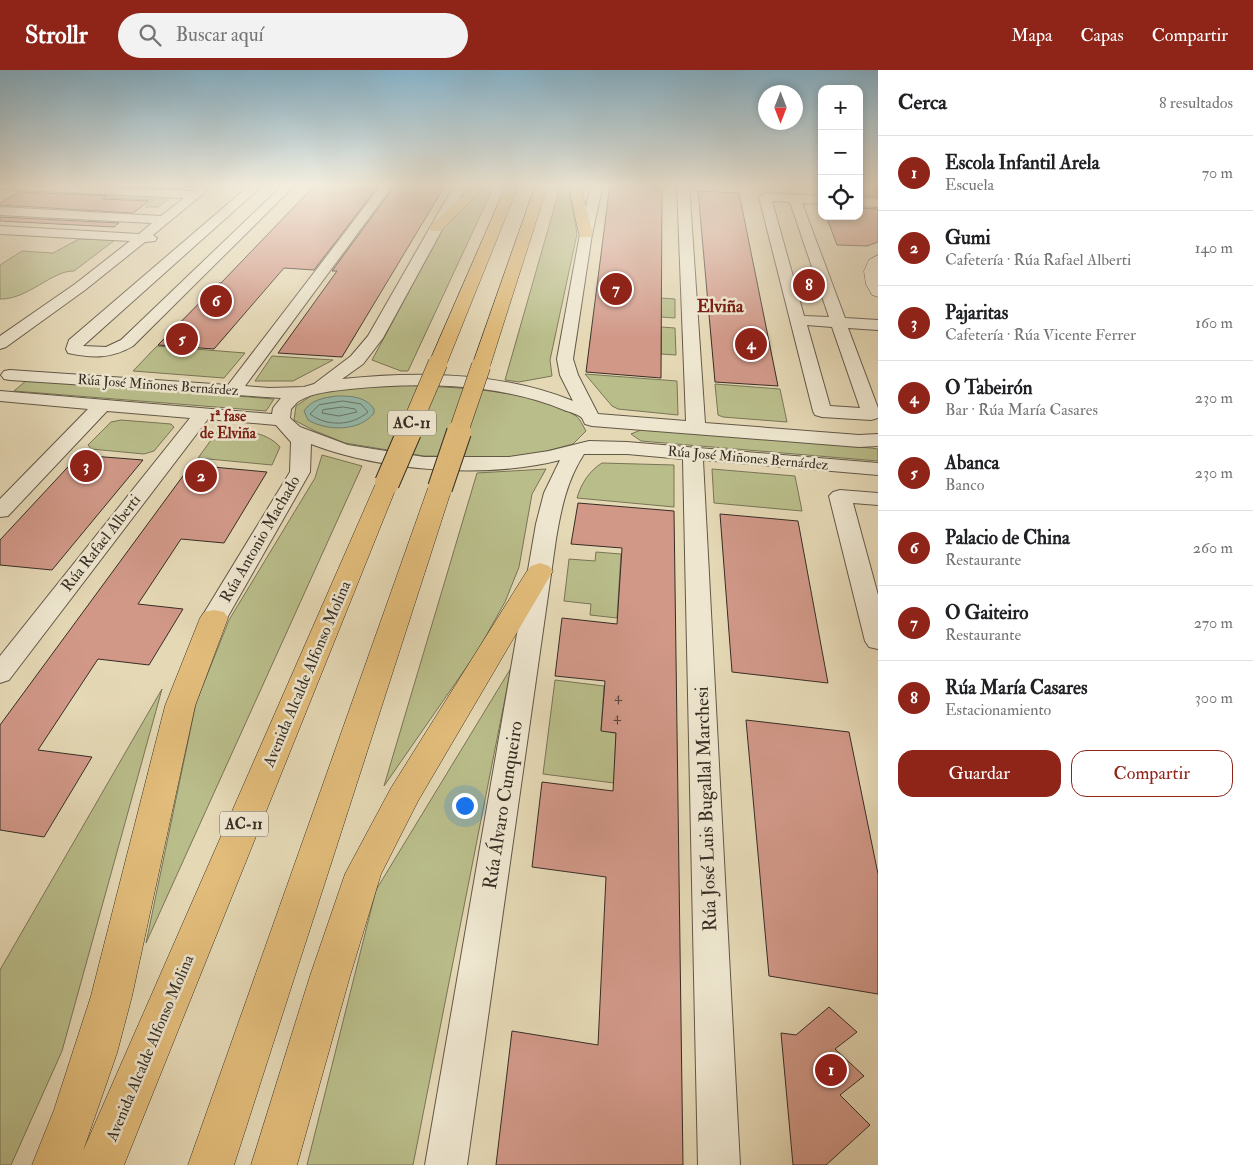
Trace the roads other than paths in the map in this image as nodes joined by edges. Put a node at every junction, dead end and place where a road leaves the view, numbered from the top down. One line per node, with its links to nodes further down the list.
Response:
1 (71, 235): 18 (street)
2 (92, 235): 14 (street)
3 (146, 235): 14 (street)
4 (199, 235): 17 (street)
5 (238, 235): 19 (street)
6 (350, 235): 26 (street)
7 (432, 235): 27 (street)
8 (492, 235): 46 (highway, Avenida Alcalde Alfonso Molina / AC-11, bridge)
9 (525, 235): 47 (highway, AC-11, bridge)
10 (586, 235): 31 (street)
11 (685, 235): 34 (street, Rúa José Luis Bugallal Marchesi)
12 (775, 235): 22 (street)
13 (808, 235): 23 (street)
14 (142, 238): 15 (street); 25 (street)
15 (160, 239)
16 (176, 240): 17 (street)
17 (192, 241): 19 (street); 19 (street)
18 (0, 242)
19 (230, 243)
20 (878, 260): 21 (street)
21 (878, 292)
22 (798, 320): 23 (street); 23 (street)
23 (838, 322): 24 (street)
24 (878, 325)
25 (4, 367): 26 (street, Rúa José Miñones Bernárdez)
26 (233, 390): 27 (street, Rúa José Miñones Bernárdez)
27 (311, 390): 31 (street, Rúa José Miñones Bernárdez); 33 (street)
28 (0, 396): 29 (street, Rúa José Miñones Bernárdez)
29 (103, 404): 30 (street, Rúa José Miñones Bernárdez); 40 (street)
30 (203, 413): 33 (street, Rúa José Miñones Bernárdez); 44 (street, Rúa Rafael Alberti)
31 (590, 417): 32 (street, Rúa José Miñones Bernárdez); 37 (street, Rúa Álvaro Cunqueiro)
32 (631, 422): 34 (street, Rúa José Miñones Bernárdez); 36 (street)
33 (287, 425): 37 (street, Rúa José Miñones Bernárdez); 42 (street, Rúa Antonio Machado)
34 (694, 440): 35 (street, Rúa José Miñones Bernárdez); 36 (street, Rúa José Miñones Bernárdez); 38 (street, Rúa José Miñones Bernárdez); 50 (street, Rúa José Luis Bugallal Marchesi)
35 (872, 442)
36 (627, 448): 37 (street, Rúa José Miñones Bernárdez)
37 (583, 449): 41 (street, Rúa Álvaro Cunqueiro)
38 (875, 468)
39 (878, 499): 43 (street)
40 (0, 511)
41 (540, 571): 48 (highway); 49 (street, Rúa Álvaro Cunqueiro)
42 (214, 618): 45 (highway)
43 (878, 641)
44 (0, 674)
45 (55, 1165)
46 (101, 1165)
47 (211, 1165)
48 (274, 1165)
49 (446, 1165)
50 (719, 1165)

